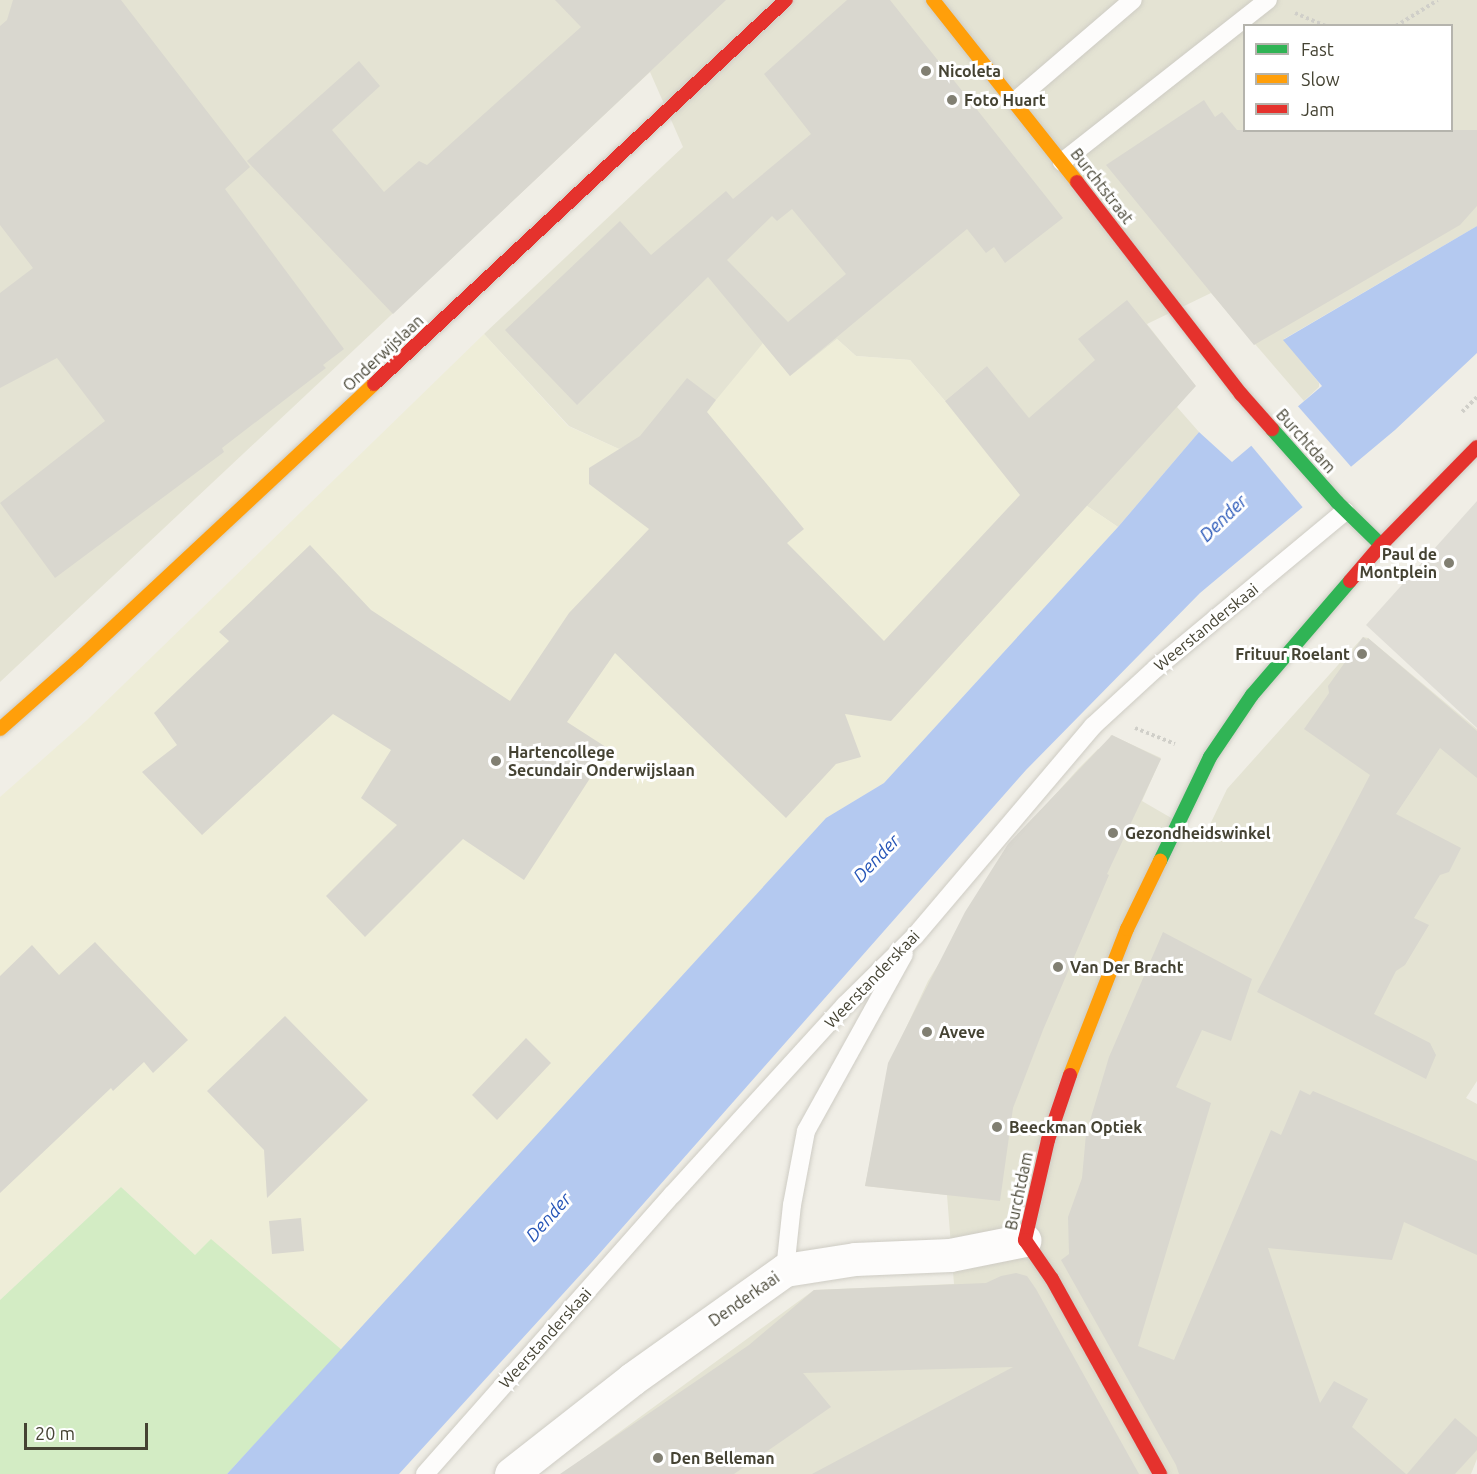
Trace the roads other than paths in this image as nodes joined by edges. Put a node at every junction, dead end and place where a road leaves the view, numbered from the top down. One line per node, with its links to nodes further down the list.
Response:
1 (786, 0): 11 (street, Onderwijslaan)
2 (933, 0): 5 (street, Burchtstraat)
3 (1133, 0): 5 (lane)
4 (1268, 0): 6 (lane)
5 (1015, 101): 6 (street, Burchtstraat)
6 (1062, 162): 7 (street, Burchtstraat)
7 (1241, 394): 9 (street, Burchtdam)
8 (1477, 447): 10 (street, Burchtdam)
9 (1345, 511): 10 (street); 12 (lane, Weerstanderskaai)
10 (1381, 545): 13 (street, Burchtdam)
11 (0, 729)
12 (915, 936): 14 (lane); 15 (lane, Weerstanderskaai)
13 (1025, 1240): 14 (street, Denderkaai); 17 (street, Burchtdam)
14 (785, 1270): 16 (street, Denderkaai)
15 (425, 1474)
16 (511, 1474)
17 (1160, 1474)

